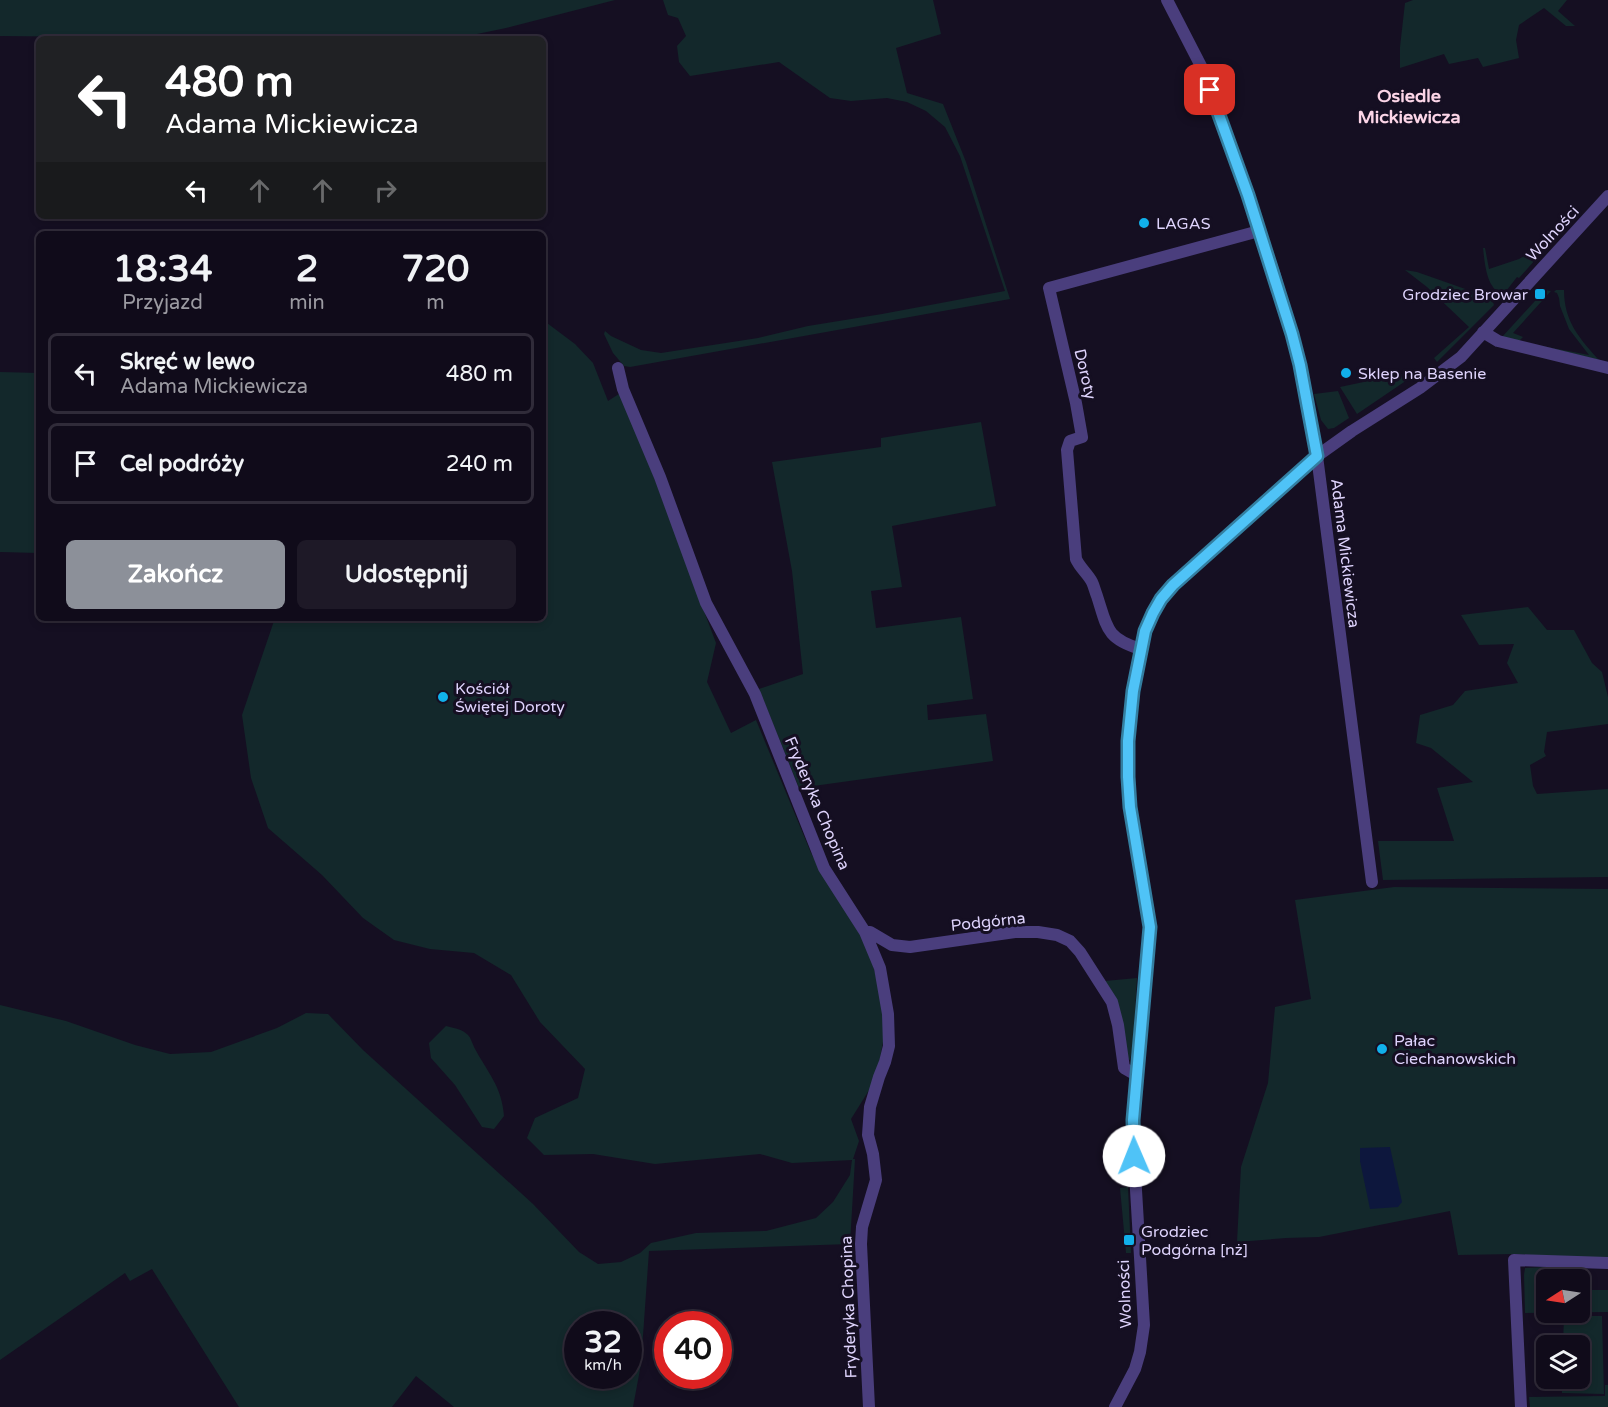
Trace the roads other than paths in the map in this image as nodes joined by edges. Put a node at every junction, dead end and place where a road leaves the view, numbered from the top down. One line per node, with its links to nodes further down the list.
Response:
1 (1167, 0): 3 (street, Adama Mickiewicza)
2 (1608, 196): 4 (street, Wolności)
3 (1259, 231): 7 (street, Adama Mickiewicza); 8 (street, Doroty)
4 (1483, 333): 5 (street); 7 (street, Wolności)
5 (1608, 368)
6 (618, 369): 10 (street, Fryderyka Chopina)
7 (1317, 456): 8 (street, Wolności); 9 (street, Adama Mickiewicza)
8 (1141, 649): 11 (street, Wolności)
9 (1372, 882)
10 (865, 932): 11 (street, Podgórna); 13 (street, Fryderyka Chopina)
11 (1137, 1073): 14 (street, Wolności)
12 (1608, 1263): 15 (street)
13 (869, 1407)
14 (1115, 1407)
15 (1521, 1407)

